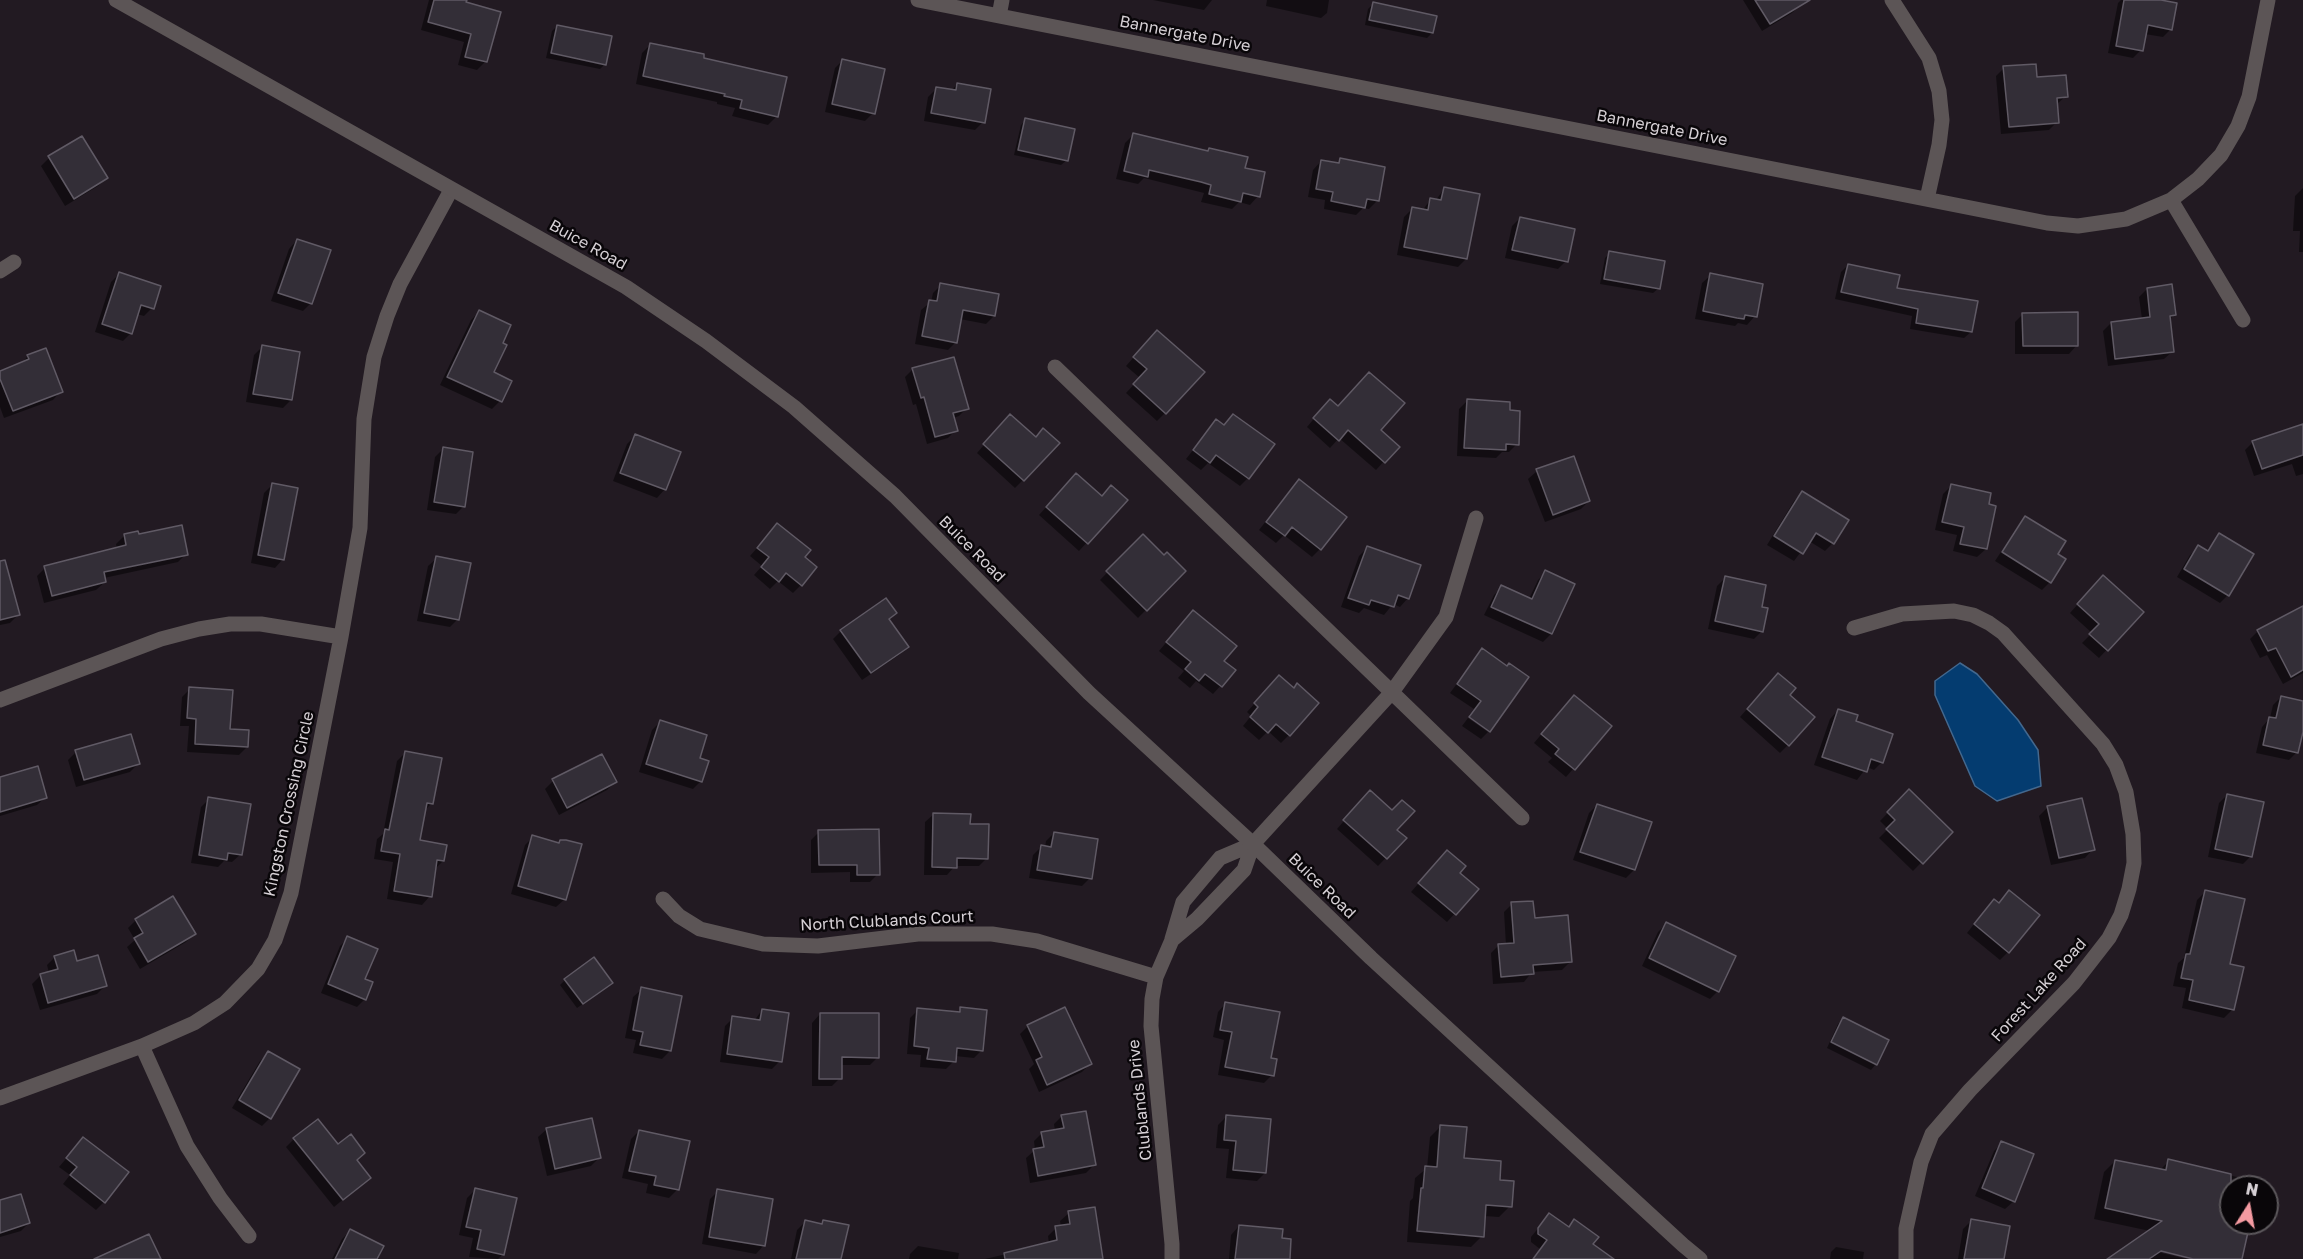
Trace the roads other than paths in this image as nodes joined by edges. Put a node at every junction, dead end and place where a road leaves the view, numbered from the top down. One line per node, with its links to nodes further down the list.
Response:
1 (116, 0): 7 (street, Buice Road)
2 (918, 0): 6 (street, Bannergate Drive)
3 (1002, 0): 6 (street)
4 (1892, 0): 8 (street)
5 (2268, 0): 9 (street, Bannergate Drive)
6 (999, 16): 8 (street, Bannergate Drive)
7 (451, 190): 16 (street, Kingston Crossing Circle); 20 (street, Buice Road)
8 (1927, 199): 9 (street, Bannergate Drive)
9 (2171, 200): 12 (street)
10 (14, 262): 11 (street)
11 (0, 271)
12 (2243, 320)
13 (1055, 367): 17 (street)
14 (1476, 518): 17 (street)
15 (1854, 628): 29 (street, Forest Lake Road)
16 (341, 637): 18 (street); 24 (street, Kingston Crossing Circle)
17 (1392, 692): 19 (street); 20 (street)
18 (0, 700)
19 (1522, 818)
20 (1253, 844): 22 (street, Clublands Drive); 22 (street, Clublands Drive); 28 (street, Buice Road)
21 (663, 899): 23 (street, North Clublands Court)
22 (1172, 940): 23 (street, Clublands Drive)
23 (1156, 977): 27 (street, Clublands Drive)
24 (142, 1046): 25 (street, Kingston Crossing Circle); 26 (street)
25 (0, 1098)
26 (249, 1236)
27 (1172, 1259)
28 (1700, 1259)
29 (1906, 1259)

